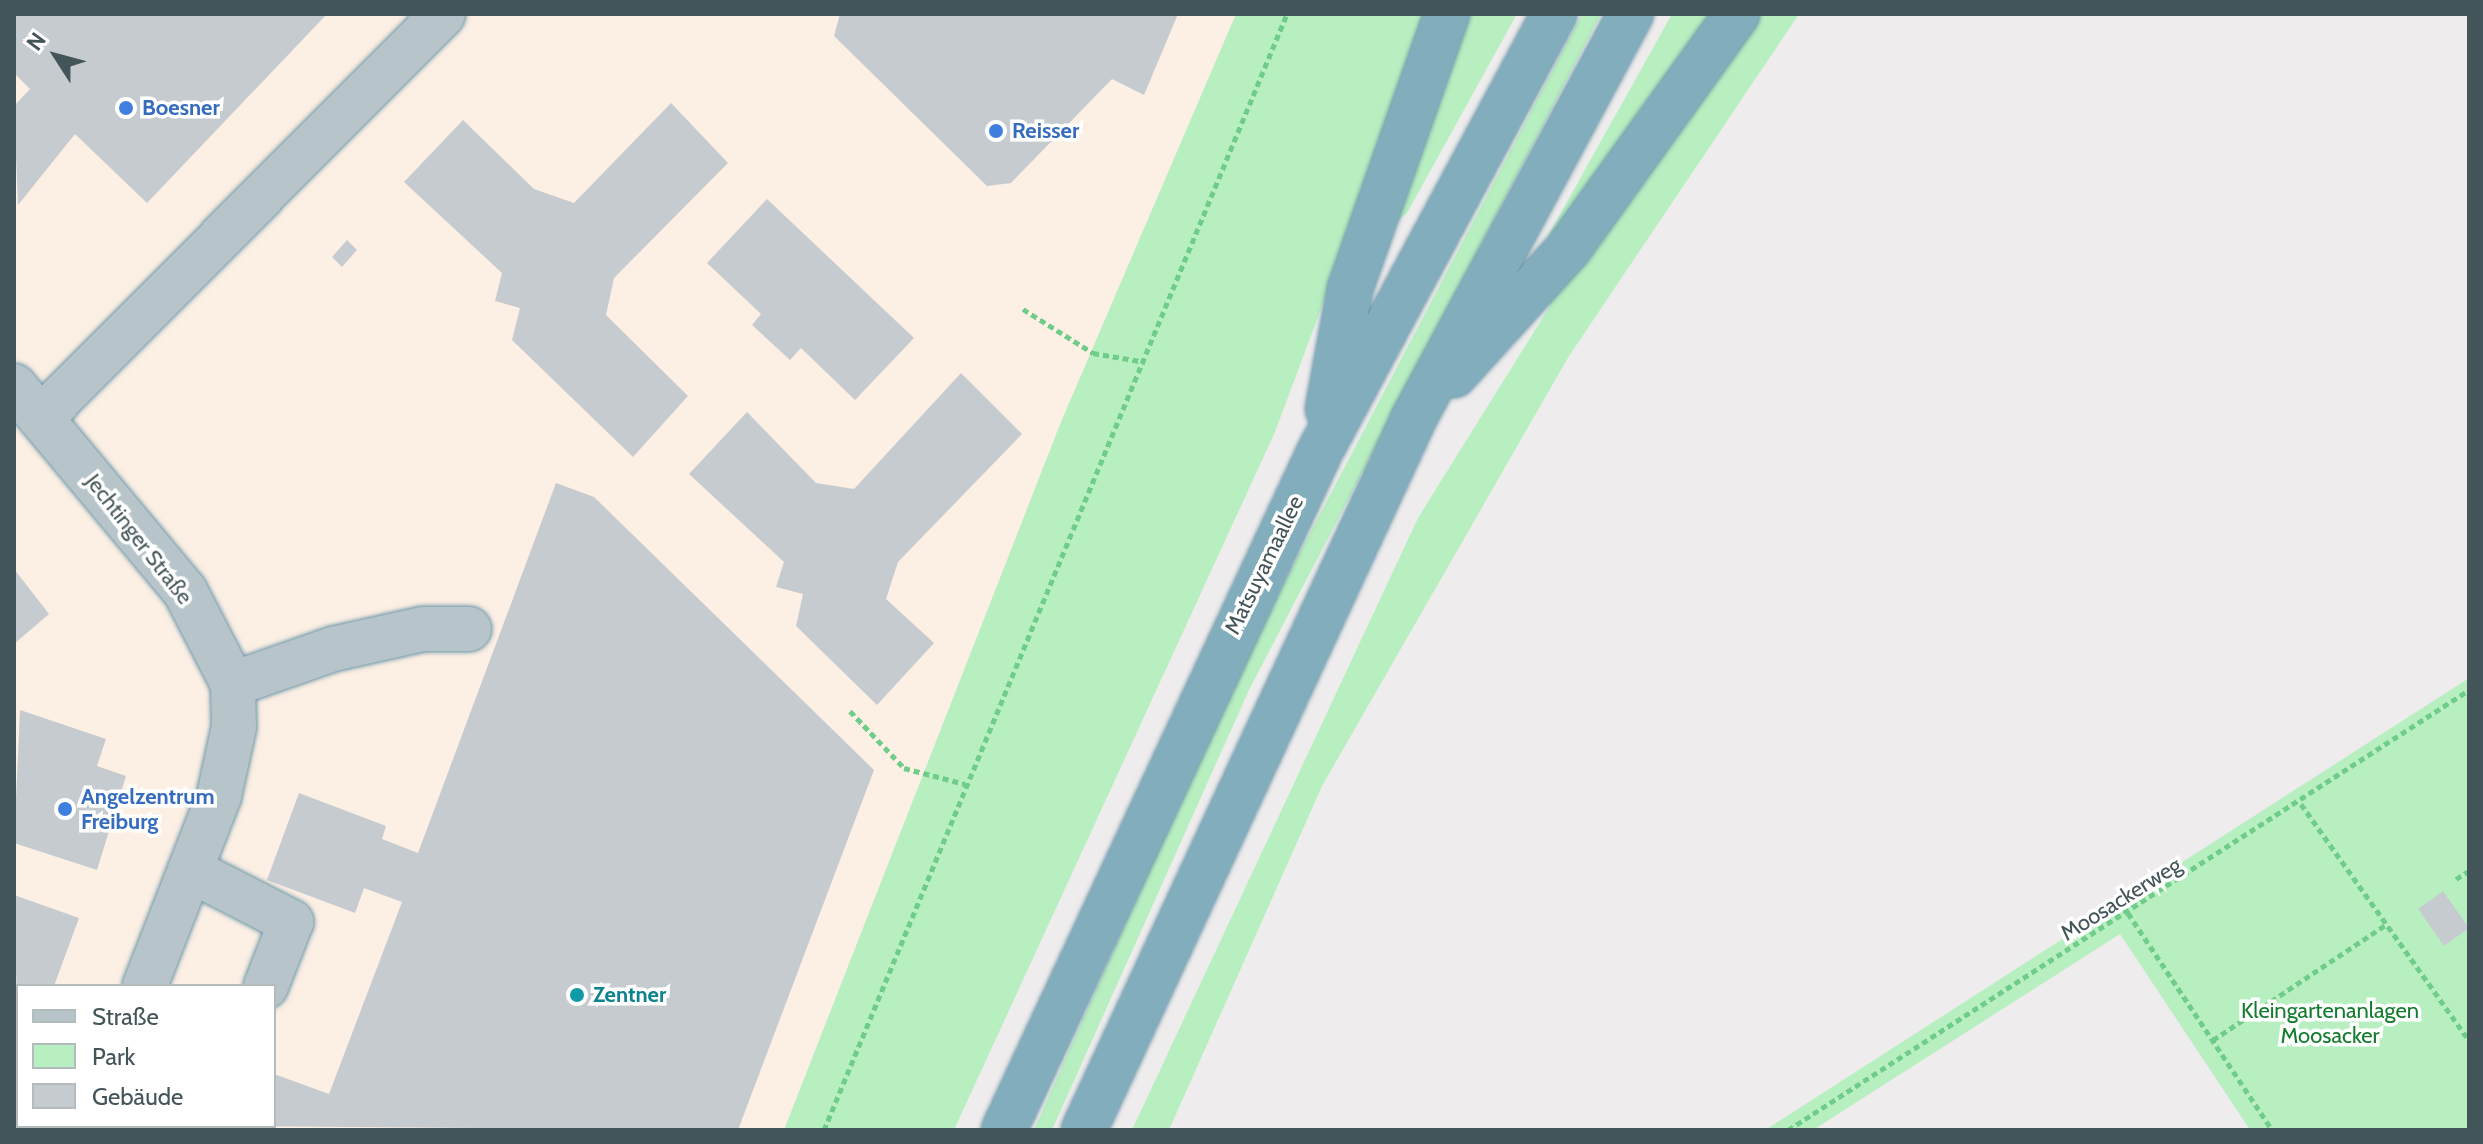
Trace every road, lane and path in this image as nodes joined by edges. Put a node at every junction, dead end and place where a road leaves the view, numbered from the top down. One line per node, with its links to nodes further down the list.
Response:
1 (443, 14): 9 (street, Jechtinger Straße)
2 (1287, 14): 8 (path)
3 (1447, 14): 11 (highway)
4 (1554, 14): 11 (highway, Matsuyamaallee)
5 (1631, 14): 10 (highway)
6 (1737, 14): 10 (highway)
7 (1023, 309): 8 (path)
8 (1145, 362): 16 (path)
9 (28, 402): 13 (street, Jechtinger Straße)
10 (1414, 418): 29 (highway)
11 (1320, 451): 28 (highway, Matsuyamaallee)
12 (469, 629): 13 (street)
13 (233, 684): 18 (street, Jechtinger Straße)
14 (2469, 690): 17 (path, Moosackerweg)
15 (850, 711): 16 (path)
16 (965, 784): 27 (path)
17 (2301, 804): 21 (path, Moosackerweg); 22 (path)
18 (190, 870): 23 (street, Jechtinger Straße); 24 (street)
19 (2469, 871): 20 (path)
20 (2456, 879)
21 (2128, 913): 25 (path); 30 (path, Moosackerweg)
22 (2387, 924): 25 (path); 26 (path)
23 (146, 984)
24 (267, 984)
25 (2213, 1040): 31 (path)
26 (2469, 1040)
27 (824, 1130)
28 (1004, 1130)
29 (1084, 1130)
30 (1788, 1130)
31 (2272, 1130)

